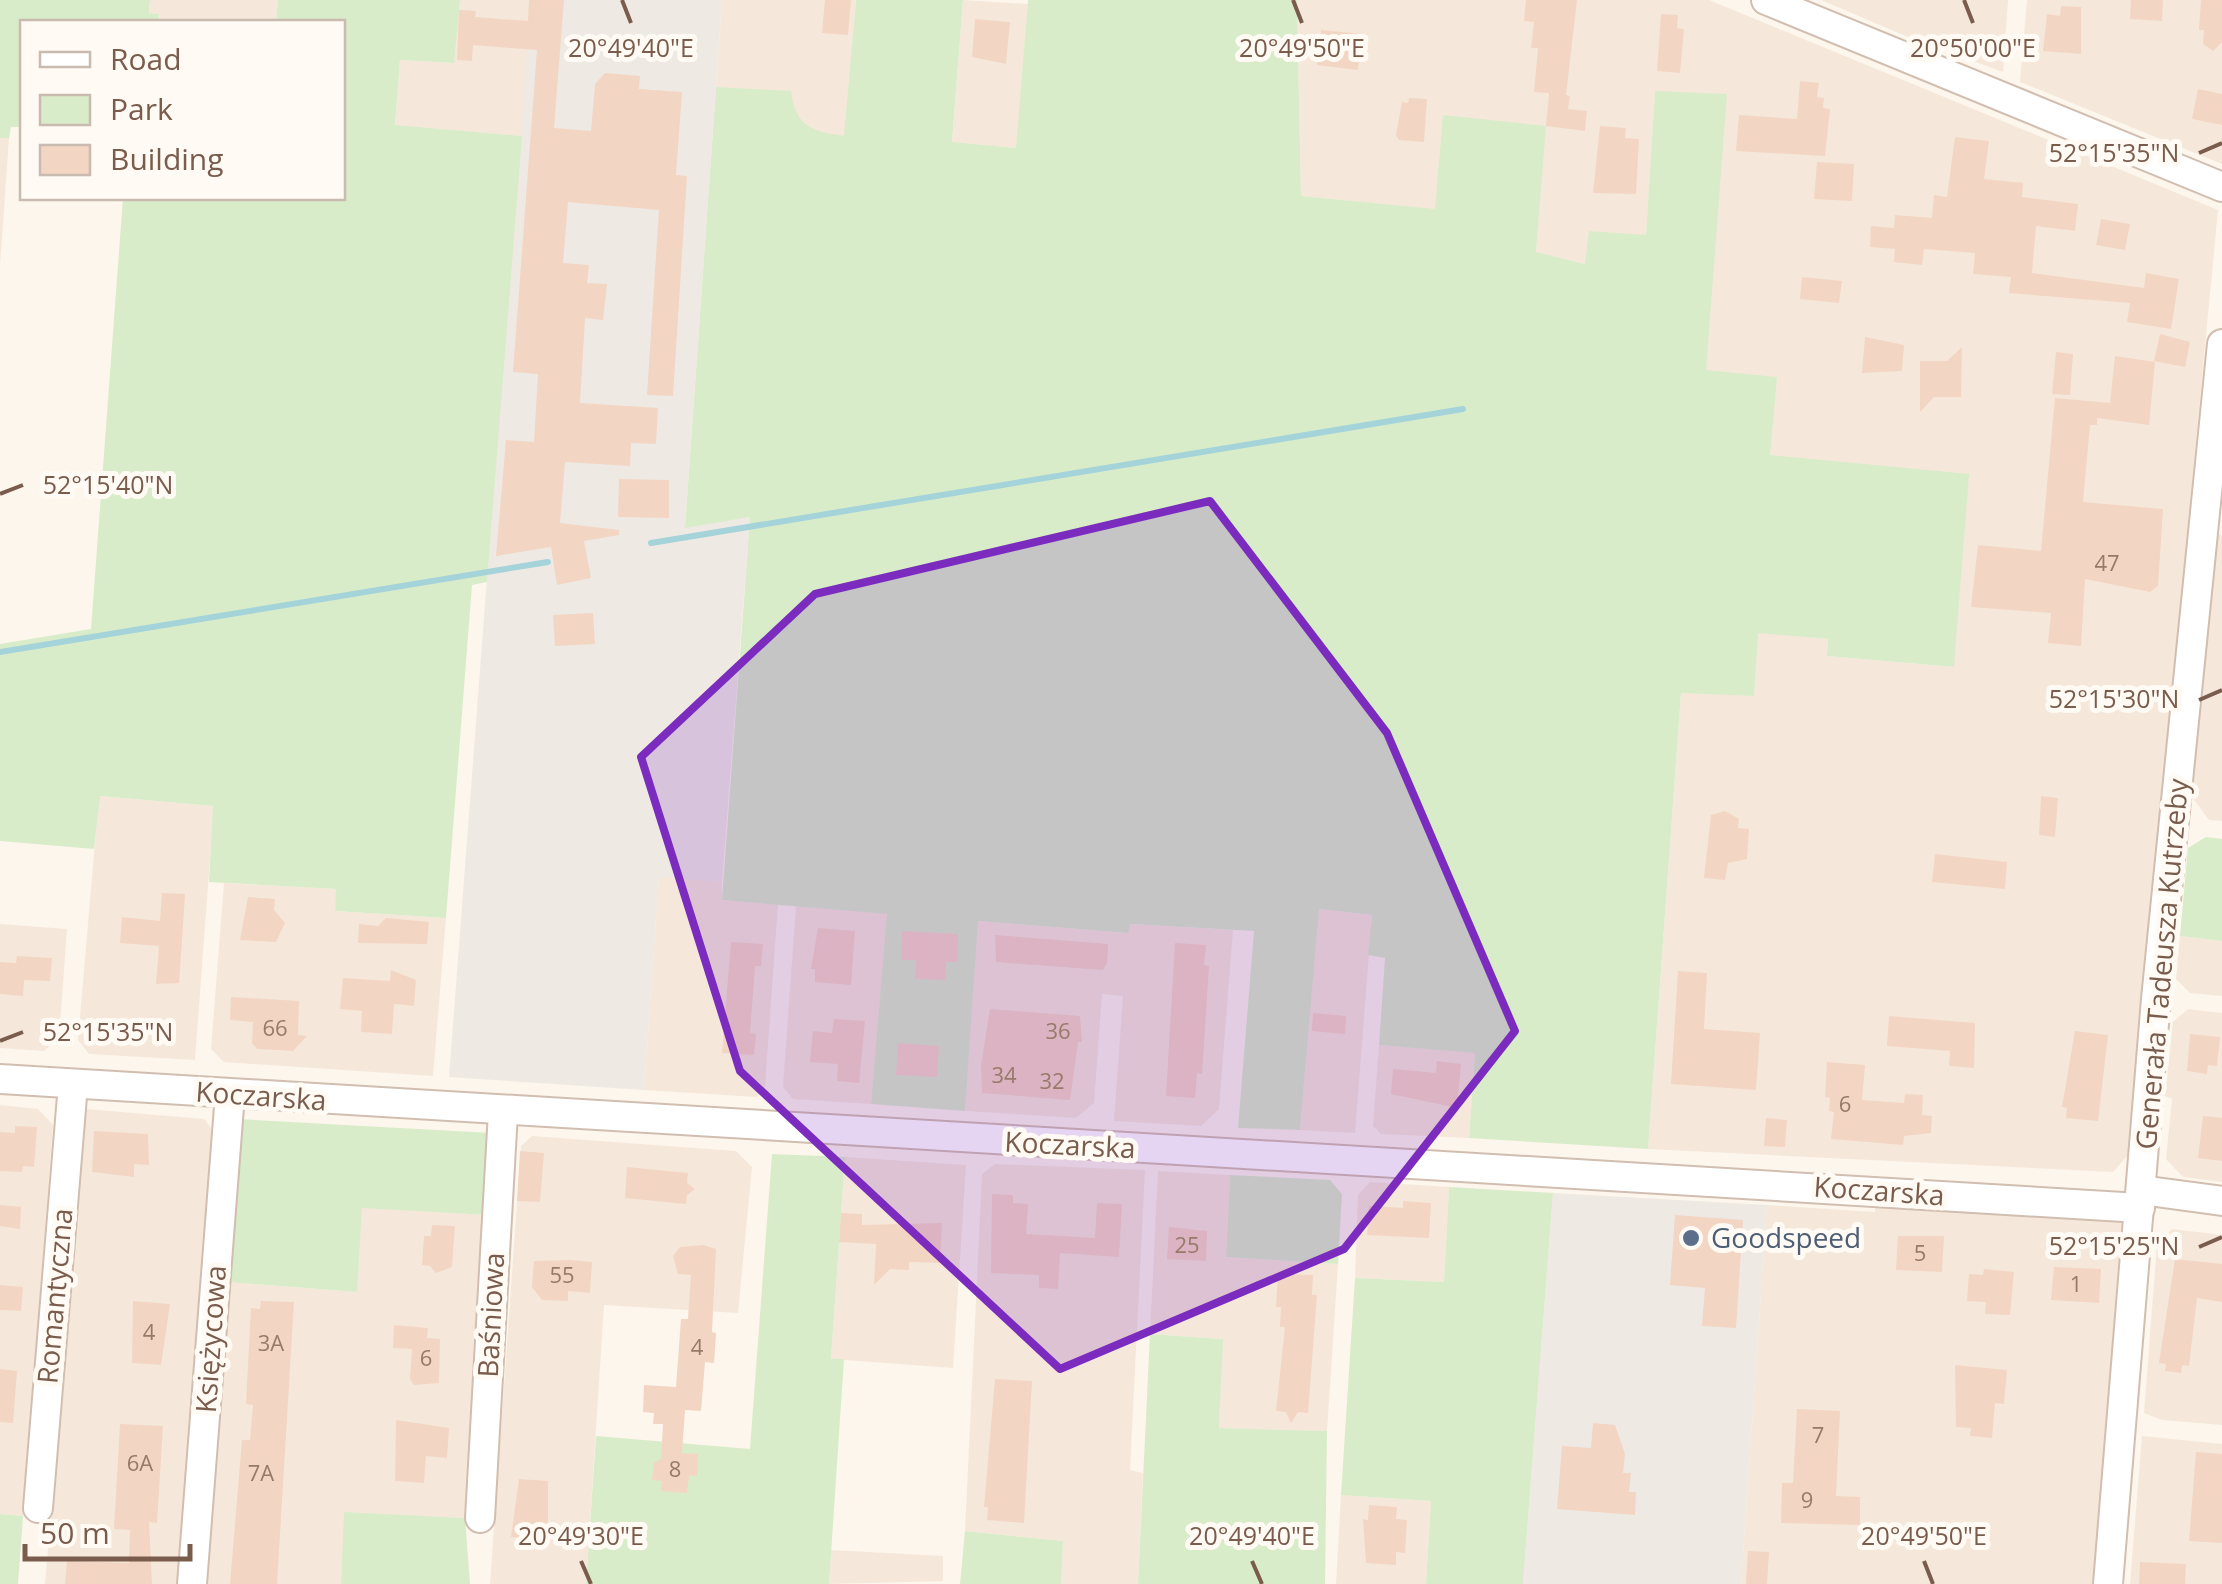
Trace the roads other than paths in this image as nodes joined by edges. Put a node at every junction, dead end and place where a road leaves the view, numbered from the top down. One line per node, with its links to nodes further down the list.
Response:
1 (1766, 0): 2 (street)
2 (2222, 187)
3 (2222, 344): 4 (street, Generała Tadeusza Kutrzeby)
4 (2219, 418): 9 (street, Generała Tadeusza Kutrzeby)
5 (0, 1079): 6 (street, Koczarska)
6 (73, 1084): 7 (street, Koczarska); 11 (street, Romantyczna)
7 (230, 1094): 8 (street, Koczarska); 13 (street, Księżycowa)
8 (503, 1112): 9 (street, Koczarska); 12 (street, Baśniowa)
9 (2140, 1199): 10 (street, Koczarska); 14 (street, Generała Tadeusza Kutrzeby)
10 (2222, 1201)
11 (38, 1508)
12 (480, 1518)
13 (192, 1584)
14 (2108, 1584)

